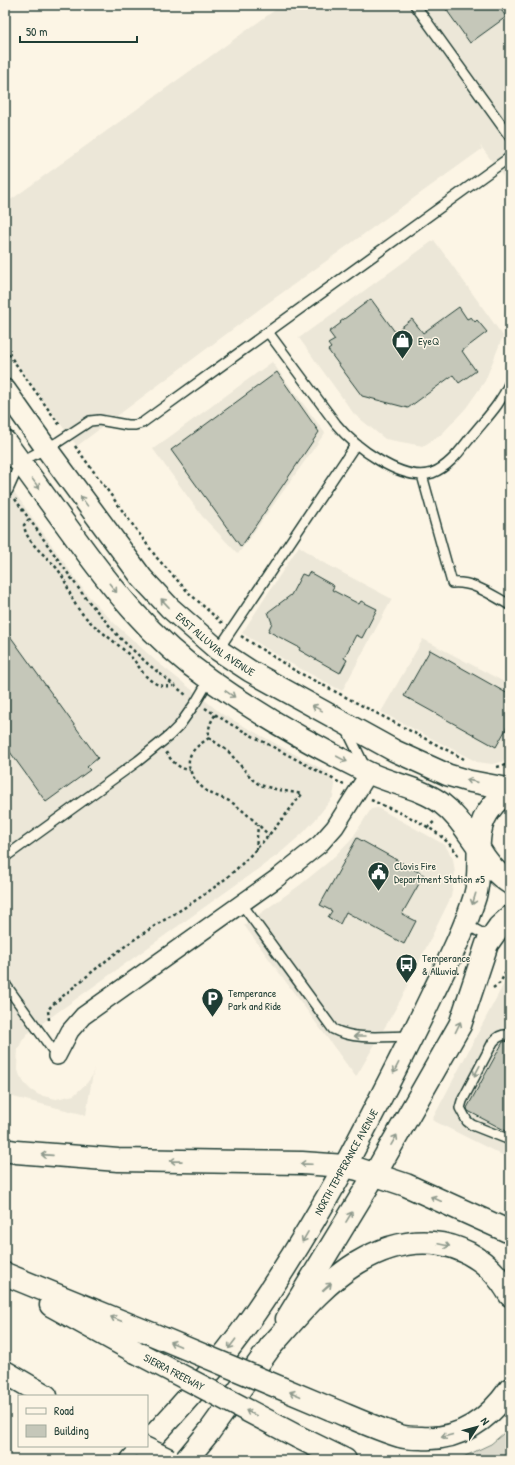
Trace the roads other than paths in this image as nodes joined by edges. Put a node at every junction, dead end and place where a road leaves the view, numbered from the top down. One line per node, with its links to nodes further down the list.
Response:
1 (415, 5): 2 (lane)
2 (510, 136)
3 (510, 157): 4 (lane)
4 (268, 332): 8 (lane); 9 (lane)
5 (510, 382): 11 (lane)
6 (5, 390): 9 (street, EAST ALLUVIAL AVENUE)
7 (5, 441): 10 (street)
8 (356, 444): 11 (lane); 14 (lane)
9 (46, 448): 10 (lane); 14 (street, EAST ALLUVIAL AVENUE, one-way to 9)
10 (13, 462): 12 (lane); 15 (street, one-way to 15)
11 (422, 475): 13 (lane)
12 (5, 492)
13 (510, 605)
14 (218, 650): 16 (street, EAST ALLUVIAL AVENUE, one-way to 14)
15 (209, 680): 17 (street, one-way to 17); 21 (lane)
16 (344, 723): 17 (lane); 18 (street, EAST ALLUVIAL AVENUE, one-way to 16)
17 (369, 773): 20 (street); 23 (street)
18 (510, 789)
19 (510, 793): 20 (main road, NORTH TEMPERANCE AVENUE)
20 (478, 847): 22 (main road); 25 (main road, NORTH TEMPERANCE AVENUE, one-way to 25)
21 (5, 857)
22 (510, 882)
23 (241, 903): 29 (lane, one-way to 23); 30 (street)
24 (510, 917): 26 (main road)
25 (464, 924): 26 (lane); 29 (main road, NORTH TEMPERANCE AVENUE)
26 (491, 938): 34 (main road, one-way to 26)
27 (5, 984): 30 (lane)
28 (510, 1035): 31 (lane, one-way to 31)
29 (413, 1036): 33 (main road, NORTH TEMPERANCE AVENUE, one-way to 33)
30 (57, 1056)
31 (510, 1140)
32 (5, 1150): 33 (main road, one-way to 32)
33 (345, 1166): 34 (main road); 43 (main road, NORTH TEMPERANCE AVENUE, one-way to 43)
34 (375, 1174): 35 (main road, one-way to 34); 39 (main road, one-way to 34)
35 (510, 1232)
36 (5, 1274): 41 (main road, one-way to 36, bridge)
37 (5, 1279): 49 (main road, SIERRA FREEWAY, one-way to 37, bridge)
38 (510, 1295): 39 (main road, one-way to 38)
39 (271, 1346): 48 (main road)
40 (5, 1372): 42 (main road)
41 (510, 1389)
42 (44, 1395)
43 (148, 1442)
44 (142, 1447): 47 (main road, bridge)
45 (144, 1447): 46 (main road)
46 (132, 1460)
47 (169, 1460)
48 (186, 1460)
49 (345, 1460)

